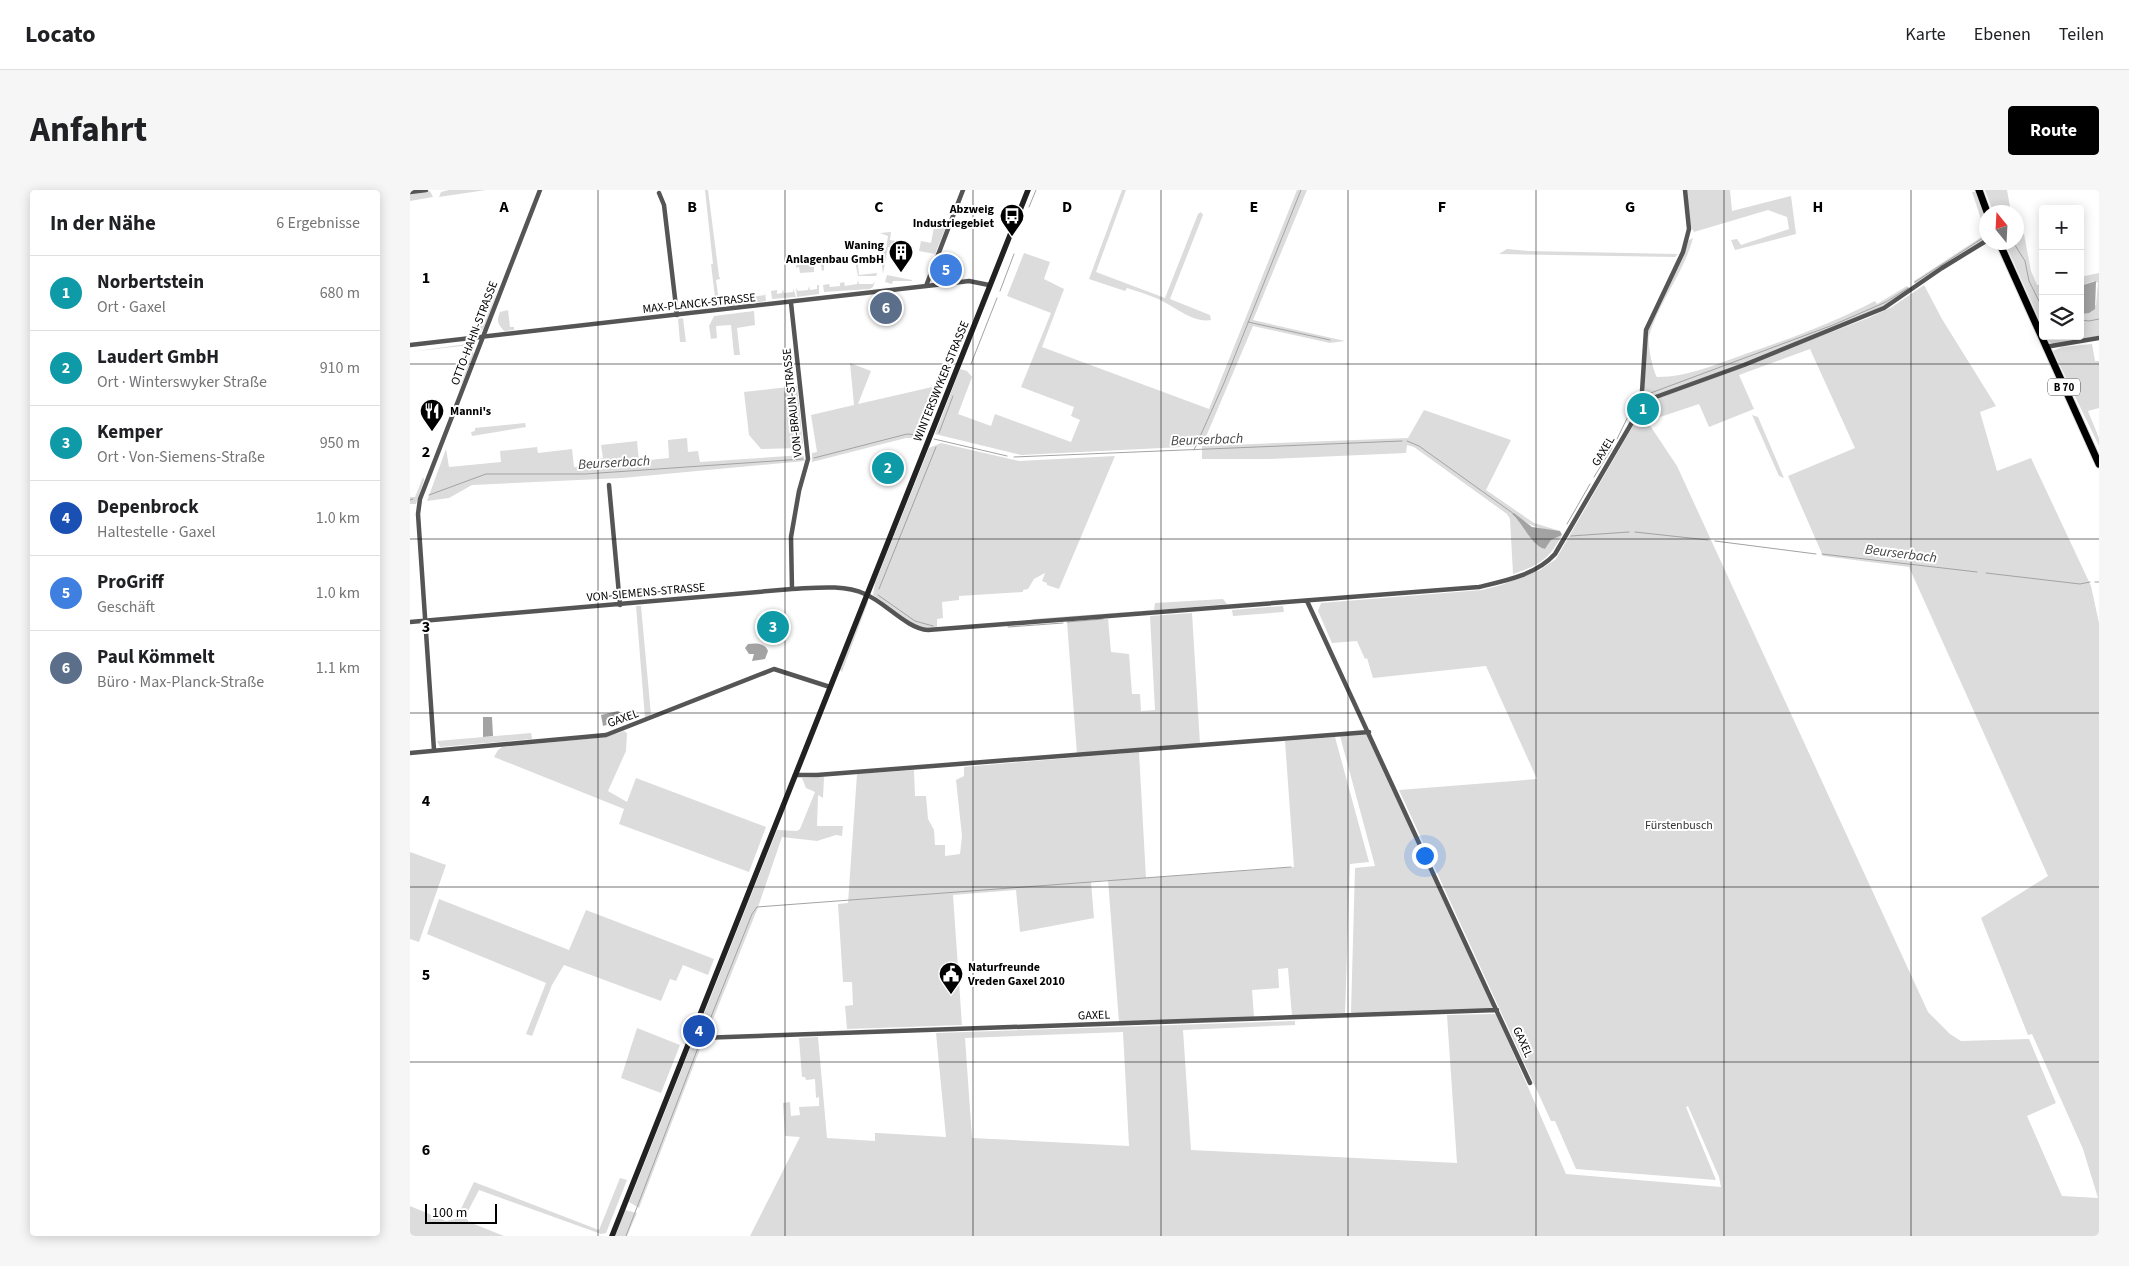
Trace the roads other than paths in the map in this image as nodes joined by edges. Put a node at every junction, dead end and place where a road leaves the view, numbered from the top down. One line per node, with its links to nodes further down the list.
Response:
1 (426, 190): 7 (street)
2 (540, 190): 16 (street, OTTO-HAHN-STRASSE)
3 (963, 190): 13 (street)
4 (1028, 190): 12 (street, WINTERSWYKER STRASSE)
5 (1685, 190): 20 (street, GAXEL)
6 (1979, 190): 9 (main road)
7 (410, 192)
8 (659, 193): 15 (street)
9 (1984, 205)
10 (1979, 245): 20 (street)
11 (2003, 250): 19 (main road, B 70)
12 (989, 285): 13 (street, MAX-PLANCK-STRASSE); 24 (street, WINTERSWYKER STRASSE)
13 (926, 286): 14 (street, MAX-PLANCK-STRASSE)
14 (791, 303): 15 (street, MAX-PLANCK-STRASSE); 23 (street, VON-BRAUN-STRASSE)
15 (677, 315): 16 (street, MAX-PLANCK-STRASSE)
16 (483, 337): 18 (street, MAX-PLANCK-STRASSE); 27 (street, OTTO-HAHN-STRASSE)
17 (2099, 338): 19 (street)
18 (410, 346)
19 (2045, 347): 21 (main road, B 70)
20 (1642, 402): 25 (street, GAXEL)
21 (2099, 464)
22 (609, 485): 26 (street)
23 (792, 588): 24 (street, VON-SIEMENS-STRASSE); 26 (street, VON-SIEMENS-STRASSE)
24 (866, 594): 25 (street, VON-SIEMENS-STRASSE); 29 (street, WINTERSWYKER STRASSE)
25 (1307, 600): 30 (street, GAXEL)
26 (620, 605): 27 (street, VON-SIEMENS-STRASSE)
27 (426, 621): 28 (street, VON-SIEMENS-STRASSE); 31 (street, OTTO-HAHN-STRASSE)
28 (410, 622)
29 (830, 687): 31 (street, GAXEL); 33 (street, WINTERSWYKER STRASSE)
30 (1369, 732): 33 (street); 34 (street, GAXEL)
31 (434, 750): 32 (street, GAXEL)
32 (410, 753)
33 (795, 775): 35 (street, WINTERSWYKER STRASSE)
34 (1497, 1010): 35 (street, GAXEL); 36 (street, GAXEL)
35 (691, 1036): 37 (street, WINTERSWYKER STRASSE)
36 (1530, 1083)
37 (612, 1236)

